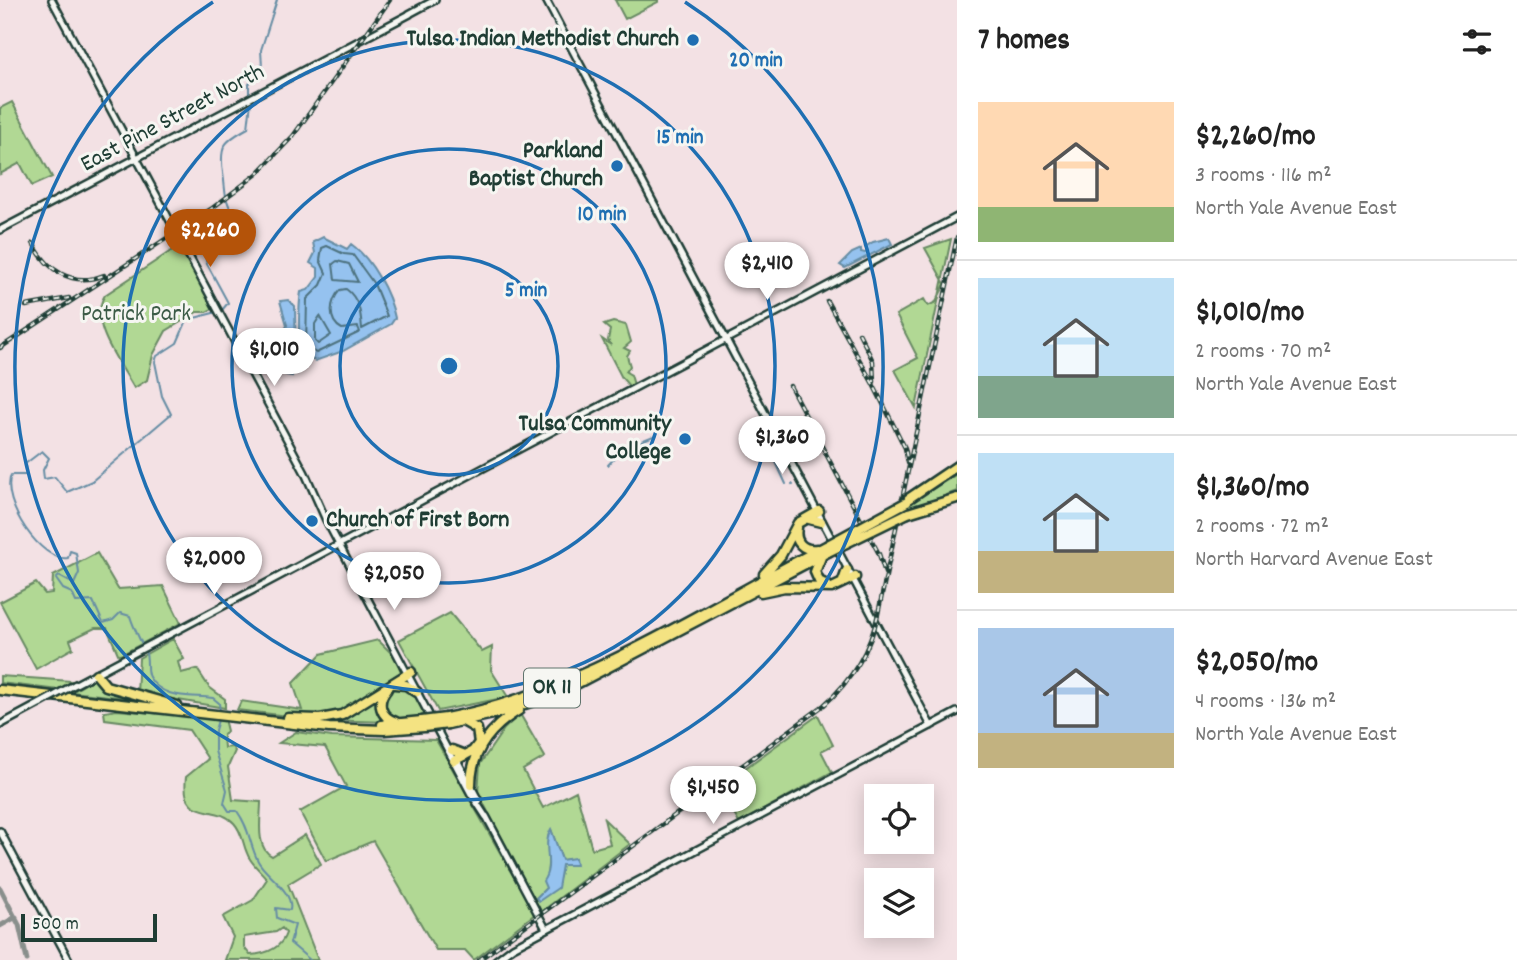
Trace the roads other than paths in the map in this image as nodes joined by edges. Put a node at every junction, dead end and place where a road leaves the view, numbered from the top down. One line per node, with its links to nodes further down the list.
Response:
1 (52, 0): 4 (main road)
2 (435, 0): 4 (main road, East Pine Street North)
3 (546, 0): 7 (main road)
4 (136, 158): 6 (main road, East Pine Street North); 13 (main road)
5 (957, 217): 7 (main road)
6 (0, 230)
7 (726, 339): 12 (main road); 13 (main road)
8 (957, 465): 11 (highway)
9 (957, 472): 11 (highway)
10 (957, 496): 14 (highway, OK 11, bridge)
11 (910, 499): 14 (highway, OK 11, bridge)
12 (815, 514): 14 (highway); 15 (main road); 16 (highway)
13 (340, 544): 18 (main road); 19 (main road)
14 (824, 550): 15 (highway); 16 (highway, OK 11)
15 (850, 579): 16 (highway); 17 (main road); 17 (main road)
16 (730, 600): 23 (highway, OK 11); 29 (highway, OK 11)
17 (867, 604): 33 (main road)
18 (409, 673): 20 (highway); 22 (main road); 34 (main road)
19 (99, 675): 24 (highway); 32 (main road, bridge)
20 (397, 681): 22 (highway); 28 (highway); 31 (highway)
21 (1, 689): 24 (highway, OK 11); 25 (highway, OK 11)
22 (417, 692): 36 (main road)
23 (534, 702): 30 (highway, OK 11); 35 (highway)
24 (177, 705): 25 (highway, OK 11)
25 (209, 712): 27 (highway, OK 11)
26 (957, 712): 33 (main road)
27 (235, 715): 28 (highway, OK 11); 29 (highway, OK 11, bridge)
28 (288, 718): 31 (highway, OK 11)
29 (447, 721): 30 (highway, OK 11); 31 (highway, OK 11, bridge)
30 (463, 721): 36 (highway)
31 (399, 723)
32 (0, 725)
33 (931, 726): 40 (main road)
34 (452, 750): 36 (highway)
35 (476, 752): 36 (highway); 37 (highway)
36 (458, 760): 37 (main road); 38 (main road)
37 (471, 785): 38 (main road)
38 (486, 817): 40 (main road)
39 (0, 831): 41 (main road)
40 (543, 928): 42 (main road)
41 (69, 960)
42 (496, 960)

